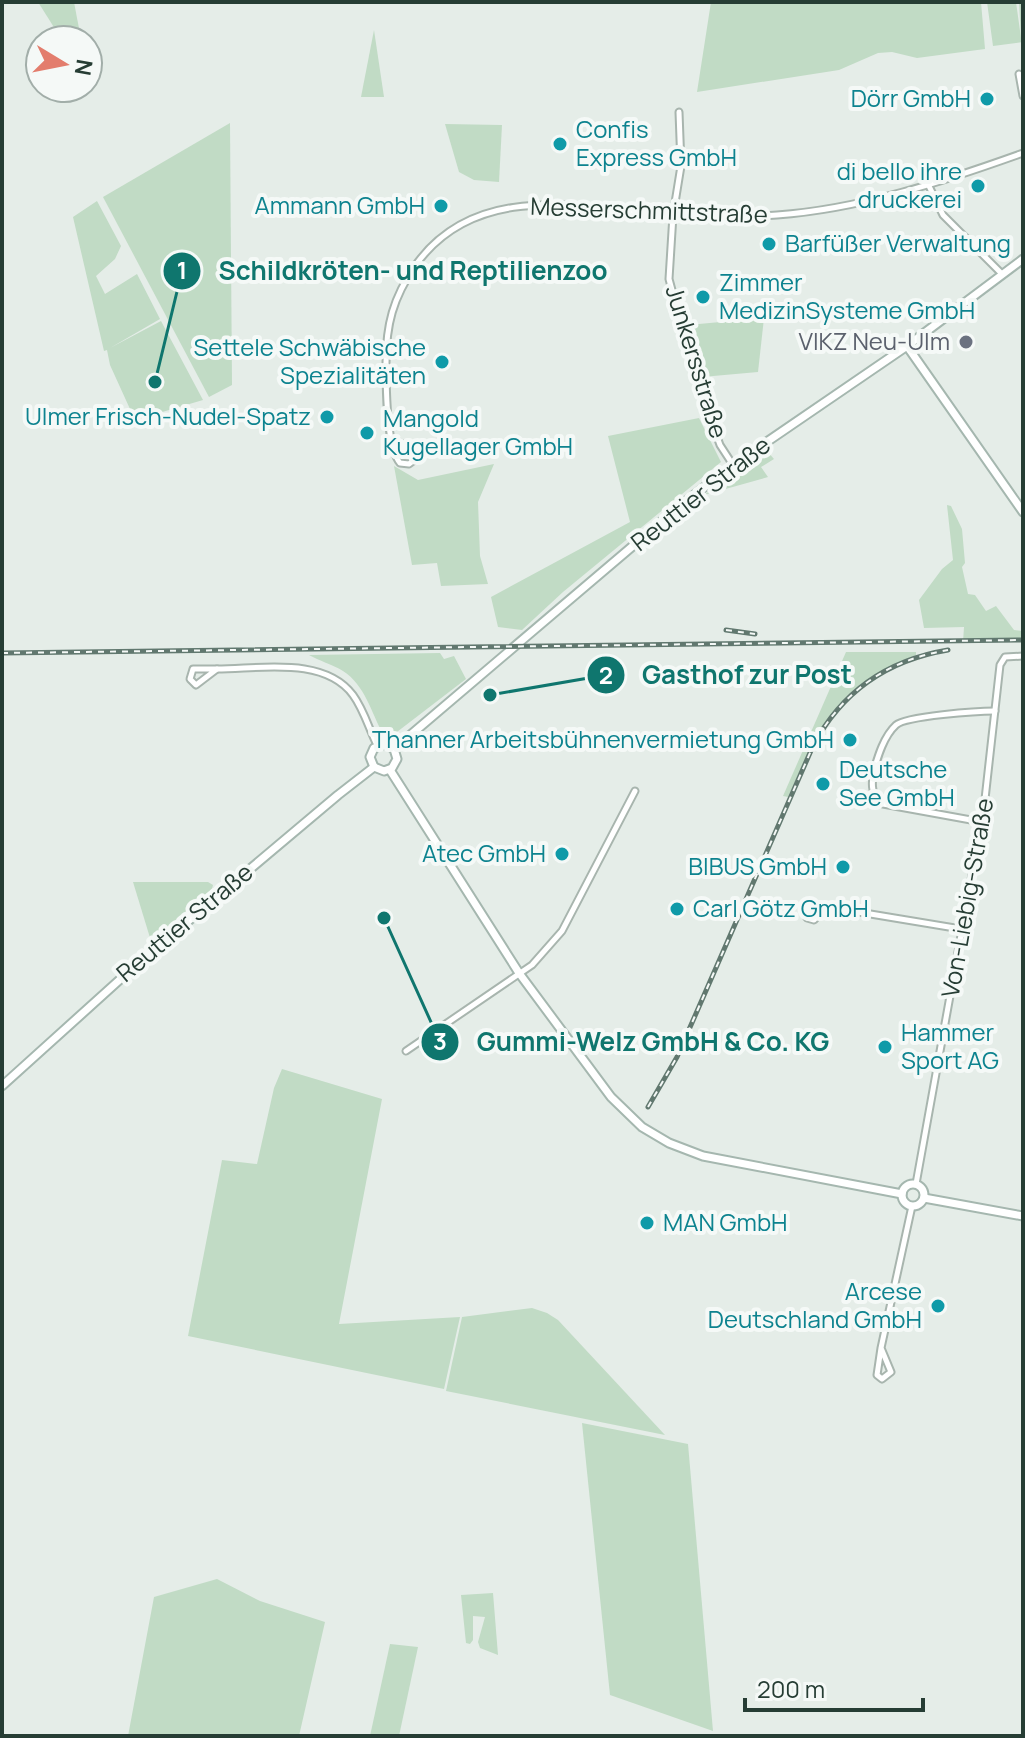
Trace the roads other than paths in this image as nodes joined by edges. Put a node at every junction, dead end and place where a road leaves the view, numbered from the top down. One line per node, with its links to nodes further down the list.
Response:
1 (1019, 74): 2 (street)
2 (1023, 96)
3 (679, 112): 6 (street, Junkersstraße)
4 (1023, 153): 5 (street, Messerschmittstraße)
5 (928, 184): 6 (street, Messerschmittstraße); 8 (street)
6 (673, 215): 10 (street, Messerschmittstraße); 11 (street, Junkersstraße)
7 (1023, 259): 8 (main road, Reuttier Straße)
8 (1002, 274): 9 (main road, Reuttier Straße)
9 (907, 346): 11 (main road, Reuttier Straße); 12 (main road)
10 (391, 437): 10 (street)
11 (733, 465): 17 (main road, Reuttier Straße)
12 (1023, 512)
13 (1023, 656): 15 (street, Von-Liebig-Straße)
14 (217, 669): 14 (street); 16 (street)
15 (995, 711): 21 (street, Von-Liebig-Straße); 21 (street)
16 (377, 745): 17 (main road); 18 (main road)
17 (394, 749): 19 (main road)
18 (374, 767): 19 (main road); 26 (main road, Reuttier Straße)
19 (390, 770): 24 (main road)
20 (635, 791): 24 (street)
21 (982, 822): 23 (street, Von-Liebig-Straße)
22 (826, 907): 23 (street)
23 (961, 929): 27 (street, Von-Liebig-Straße)
24 (519, 973): 25 (street); 28 (main road)
25 (406, 1051)
26 (2, 1086)
27 (916, 1184): 28 (main road); 29 (main road)
28 (902, 1194): 30 (main road)
29 (924, 1198): 30 (main road); 31 (main road)
30 (912, 1206): 32 (street)
31 (1023, 1216)
32 (881, 1348): 32 (street)

